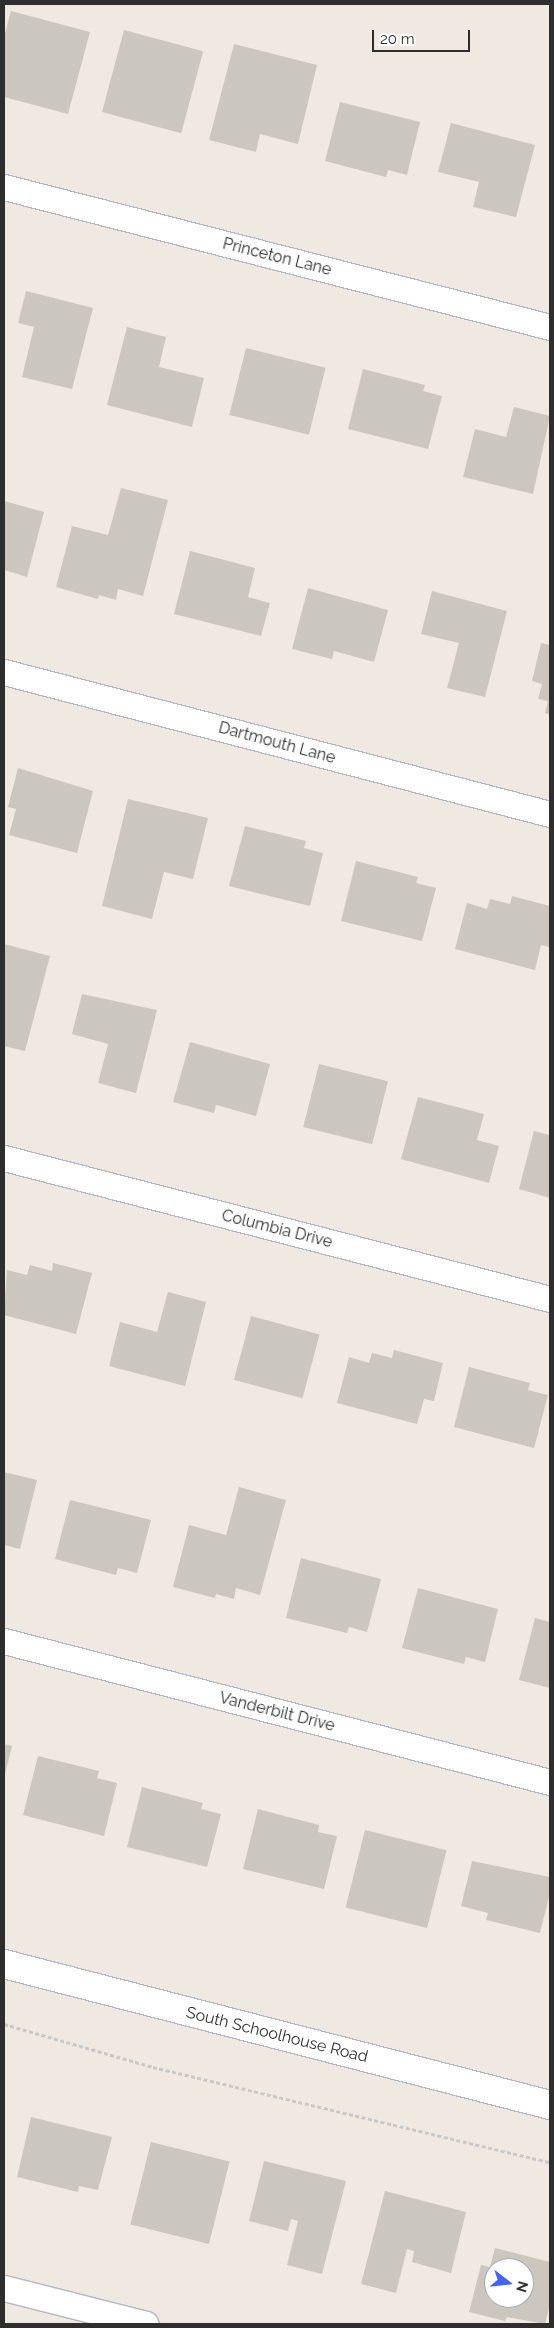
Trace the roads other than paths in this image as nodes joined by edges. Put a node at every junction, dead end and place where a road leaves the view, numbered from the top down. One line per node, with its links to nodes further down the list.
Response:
1 (4, 186): 2 (street, Princeton Lane)
2 (550, 327)
3 (4, 672): 4 (street, Dartmouth Lane)
4 (550, 814)
5 (4, 1158): 6 (street, Columbia Drive)
6 (550, 1299)
7 (4, 1641): 8 (street, Vanderbilt Drive)
8 (550, 1782)
9 (4, 1964): 10 (street, South Schoolhouse Road)
10 (550, 2105)
11 (4, 2288): 12 (street)
12 (146, 2324)

